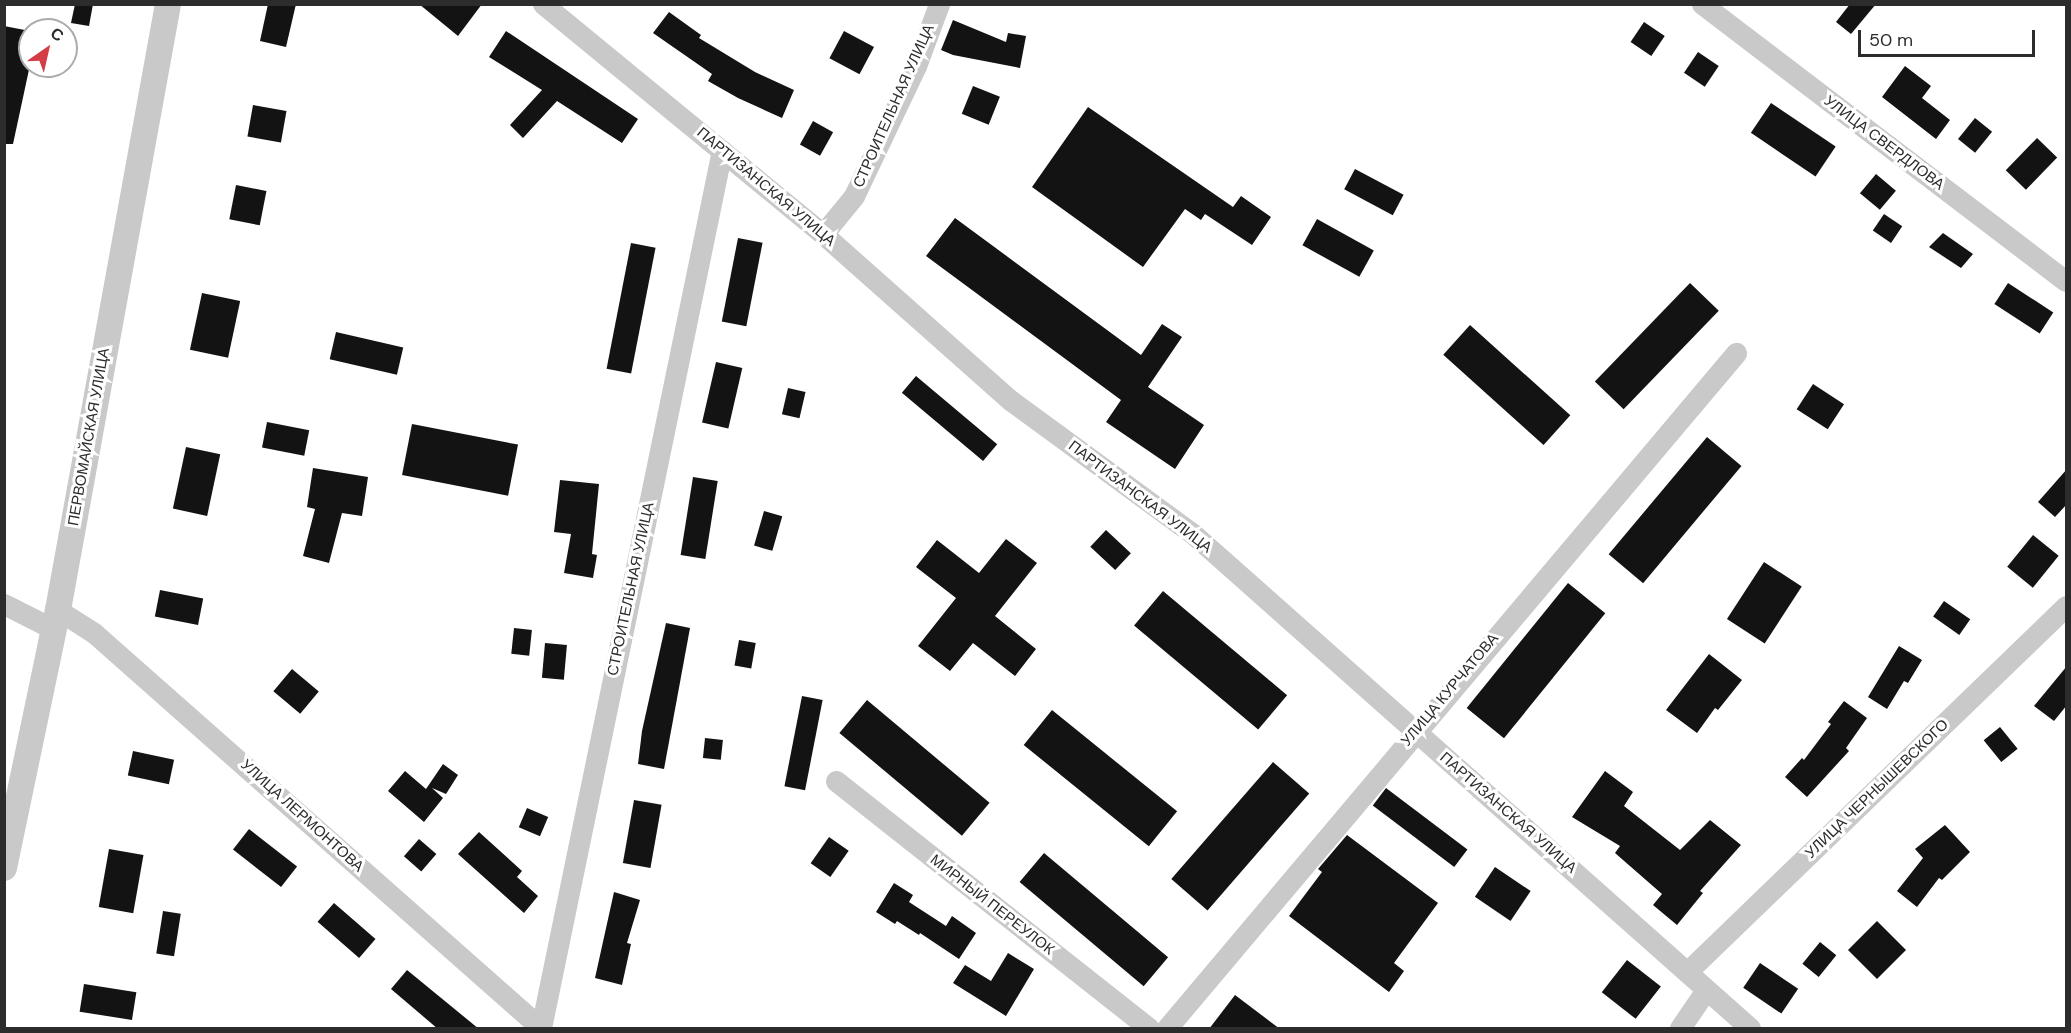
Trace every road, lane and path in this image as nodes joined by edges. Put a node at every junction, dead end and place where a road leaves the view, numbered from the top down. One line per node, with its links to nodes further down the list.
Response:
1 (168, 4): 11 (street, ПЕРВОМАЙСКАЯ УЛИЦА)
2 (543, 4): 5 (street, ПАРТИЗАНСКАЯ УЛИЦА)
3 (939, 4): 6 (street, СТРОИТЕЛЬНАЯ УЛИЦА)
4 (1702, 4): 7 (street, УЛИЦА СВЕРДЛОВА)
5 (722, 150): 6 (street, ПАРТИЗАНСКАЯ УЛИЦА); 17 (street, СТРОИТЕЛЬНАЯ УЛИЦА)
6 (823, 234): 12 (street, ПАРТИЗАНСКАЯ УЛИЦА)
7 (2067, 281)
8 (1736, 353): 12 (street, УЛИЦА КУРЧАТОВА)
9 (4, 604): 11 (street, УЛИЦА ЛЕРМОНТОВА)
10 (2067, 606): 15 (street, УЛИЦА ЧЕРНЫШЕВСКОГО)
11 (55, 620): 14 (street, ПЕРВОМАЙСКАЯ УЛИЦА); 17 (street, УЛИЦА ЛЕРМОНТОВА)
12 (1414, 732): 15 (street, ПАРТИЗАНСКАЯ УЛИЦА); 19 (street, УЛИЦА КУРЧАТОВА)
13 (836, 781): 18 (street, МИРНЫЙ ПЕРЕУЛОК)
14 (4, 868)
15 (1687, 972): 16 (street, ПАРТИЗАНСКАЯ УЛИЦА)
16 (1707, 990): 20 (street); 21 (street, ПАРТИЗАНСКАЯ УЛИЦА)
17 (541, 1028)
18 (1149, 1029)
19 (1167, 1029)
20 (1680, 1029)
21 (1750, 1029)

